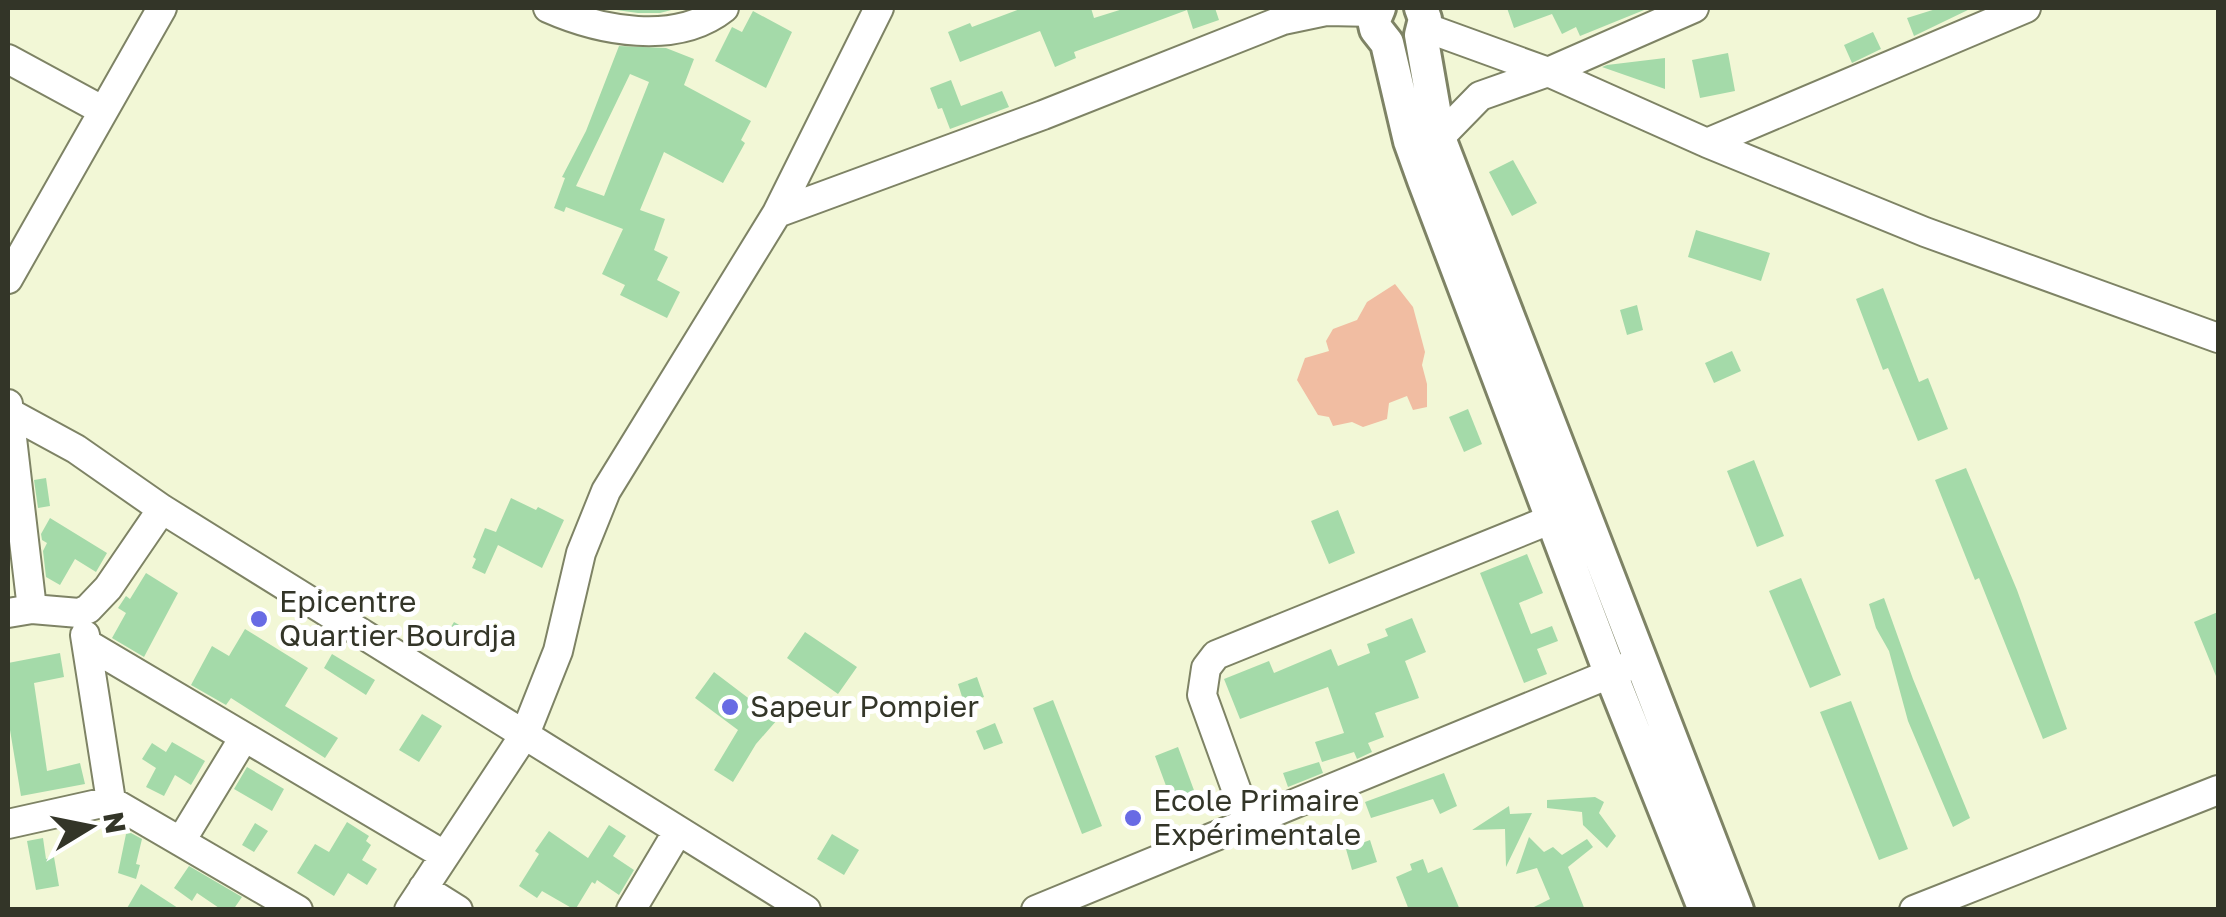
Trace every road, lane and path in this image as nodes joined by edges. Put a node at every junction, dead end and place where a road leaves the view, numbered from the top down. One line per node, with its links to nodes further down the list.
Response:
1 (162, 8): 11 (street)
2 (548, 8): 3 (street)
3 (724, 8)
4 (1694, 8): 10 (street)
5 (2026, 8): 13 (street)
6 (884, 10): 14 (street)
7 (1377, 17): 8 (main road); 14 (street); 19 (main road)
8 (1422, 23): 10 (street); 12 (main road)
9 (8, 59): 11 (street)
10 (1548, 72): 12 (street); 13 (street)
11 (102, 110): 15 (street)
12 (1439, 138): 23 (main road)
13 (1708, 143): 16 (street)
14 (777, 213): 24 (street)
15 (8, 279)
16 (2218, 338)
17 (8, 409): 18 (street); 20 (street)
18 (162, 510): 21 (street); 24 (street)
19 (1552, 519): 23 (main road); 28 (street)
20 (20, 611): 21 (street)
21 (79, 613): 22 (street)
22 (88, 646): 25 (street); 27 (street)
23 (1625, 667): 28 (street); 39 (main road); 40 (main road)
24 (525, 734): 30 (street); 32 (street)
25 (243, 739): 31 (street); 32 (street)
26 (2218, 790): 41 (street)
27 (111, 801): 29 (street); 31 (street)
28 (1248, 822): 38 (street)
29 (8, 824)
30 (678, 831): 36 (street); 37 (street)
31 (181, 841): 34 (street)
32 (444, 855): 33 (street)
33 (416, 899): 35 (street)
34 (298, 910)
35 (458, 910)
36 (630, 910)
37 (806, 910)
38 (1036, 910)
39 (1705, 910)
40 (1737, 910)
41 (1914, 910)

